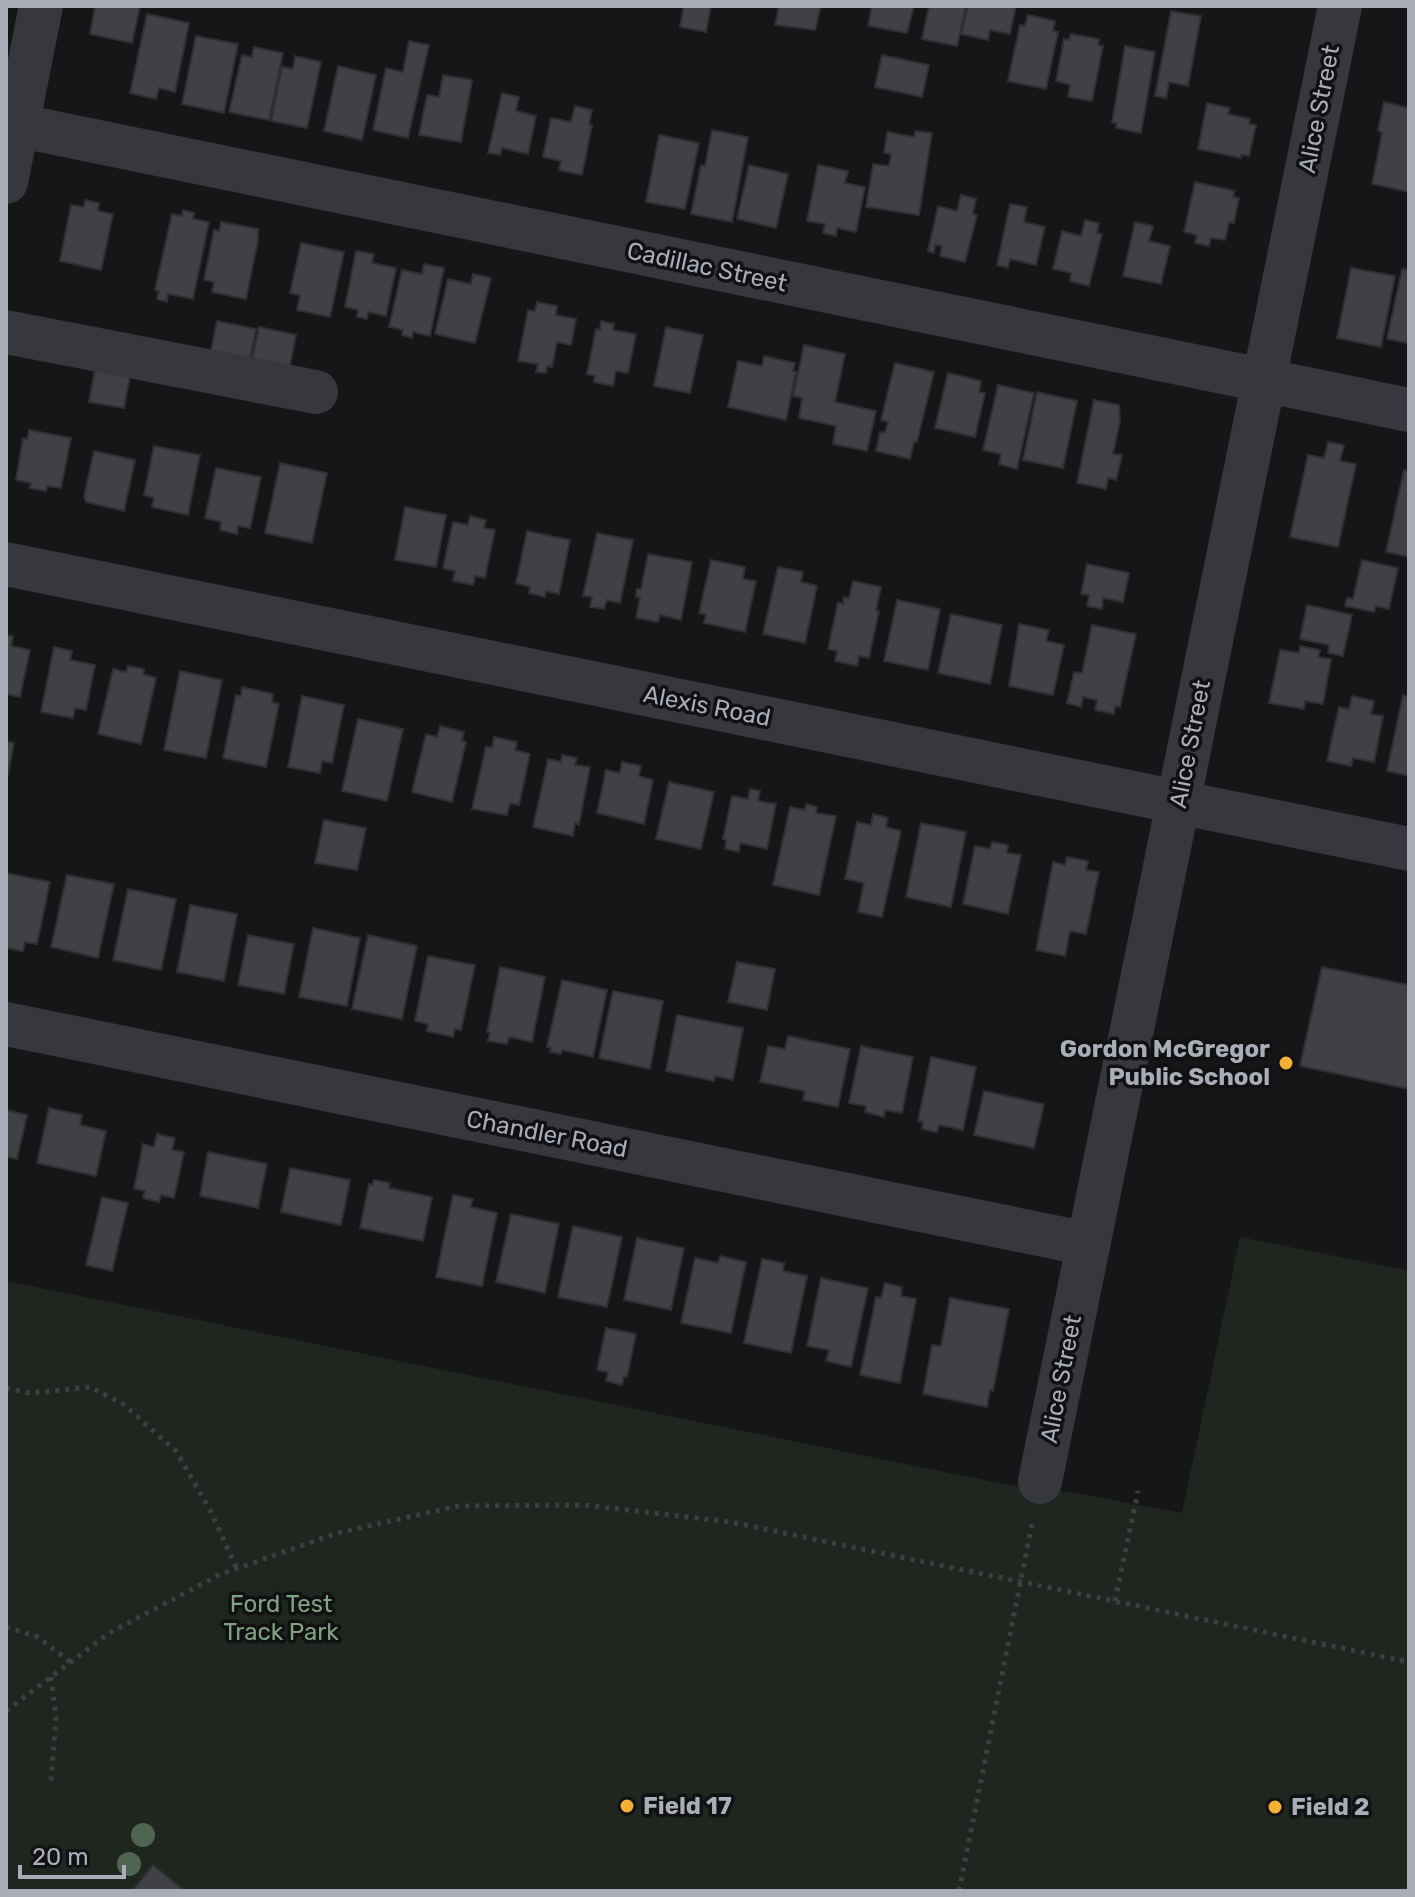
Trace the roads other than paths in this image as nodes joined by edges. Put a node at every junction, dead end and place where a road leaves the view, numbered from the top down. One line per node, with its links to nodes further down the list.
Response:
1 (41, 6): 3 (street)
2 (1340, 6): 6 (street, Alice Street)
3 (12, 124): 4 (street); 6 (street, Cadillac Street)
4 (6, 182)
5 (6, 332): 7 (street)
6 (1264, 380): 8 (street, Cadillac Street); 10 (street, Alice Street)
7 (316, 392)
8 (1409, 410)
9 (6, 564): 10 (street, Alexis Road)
10 (1178, 802): 11 (street, Alexis Road); 13 (street, Alice Street)
11 (1409, 849)
12 (6, 1024): 13 (street, Chandler Road)
13 (1088, 1244): 14 (street, Alice Street)
14 (1040, 1482)

